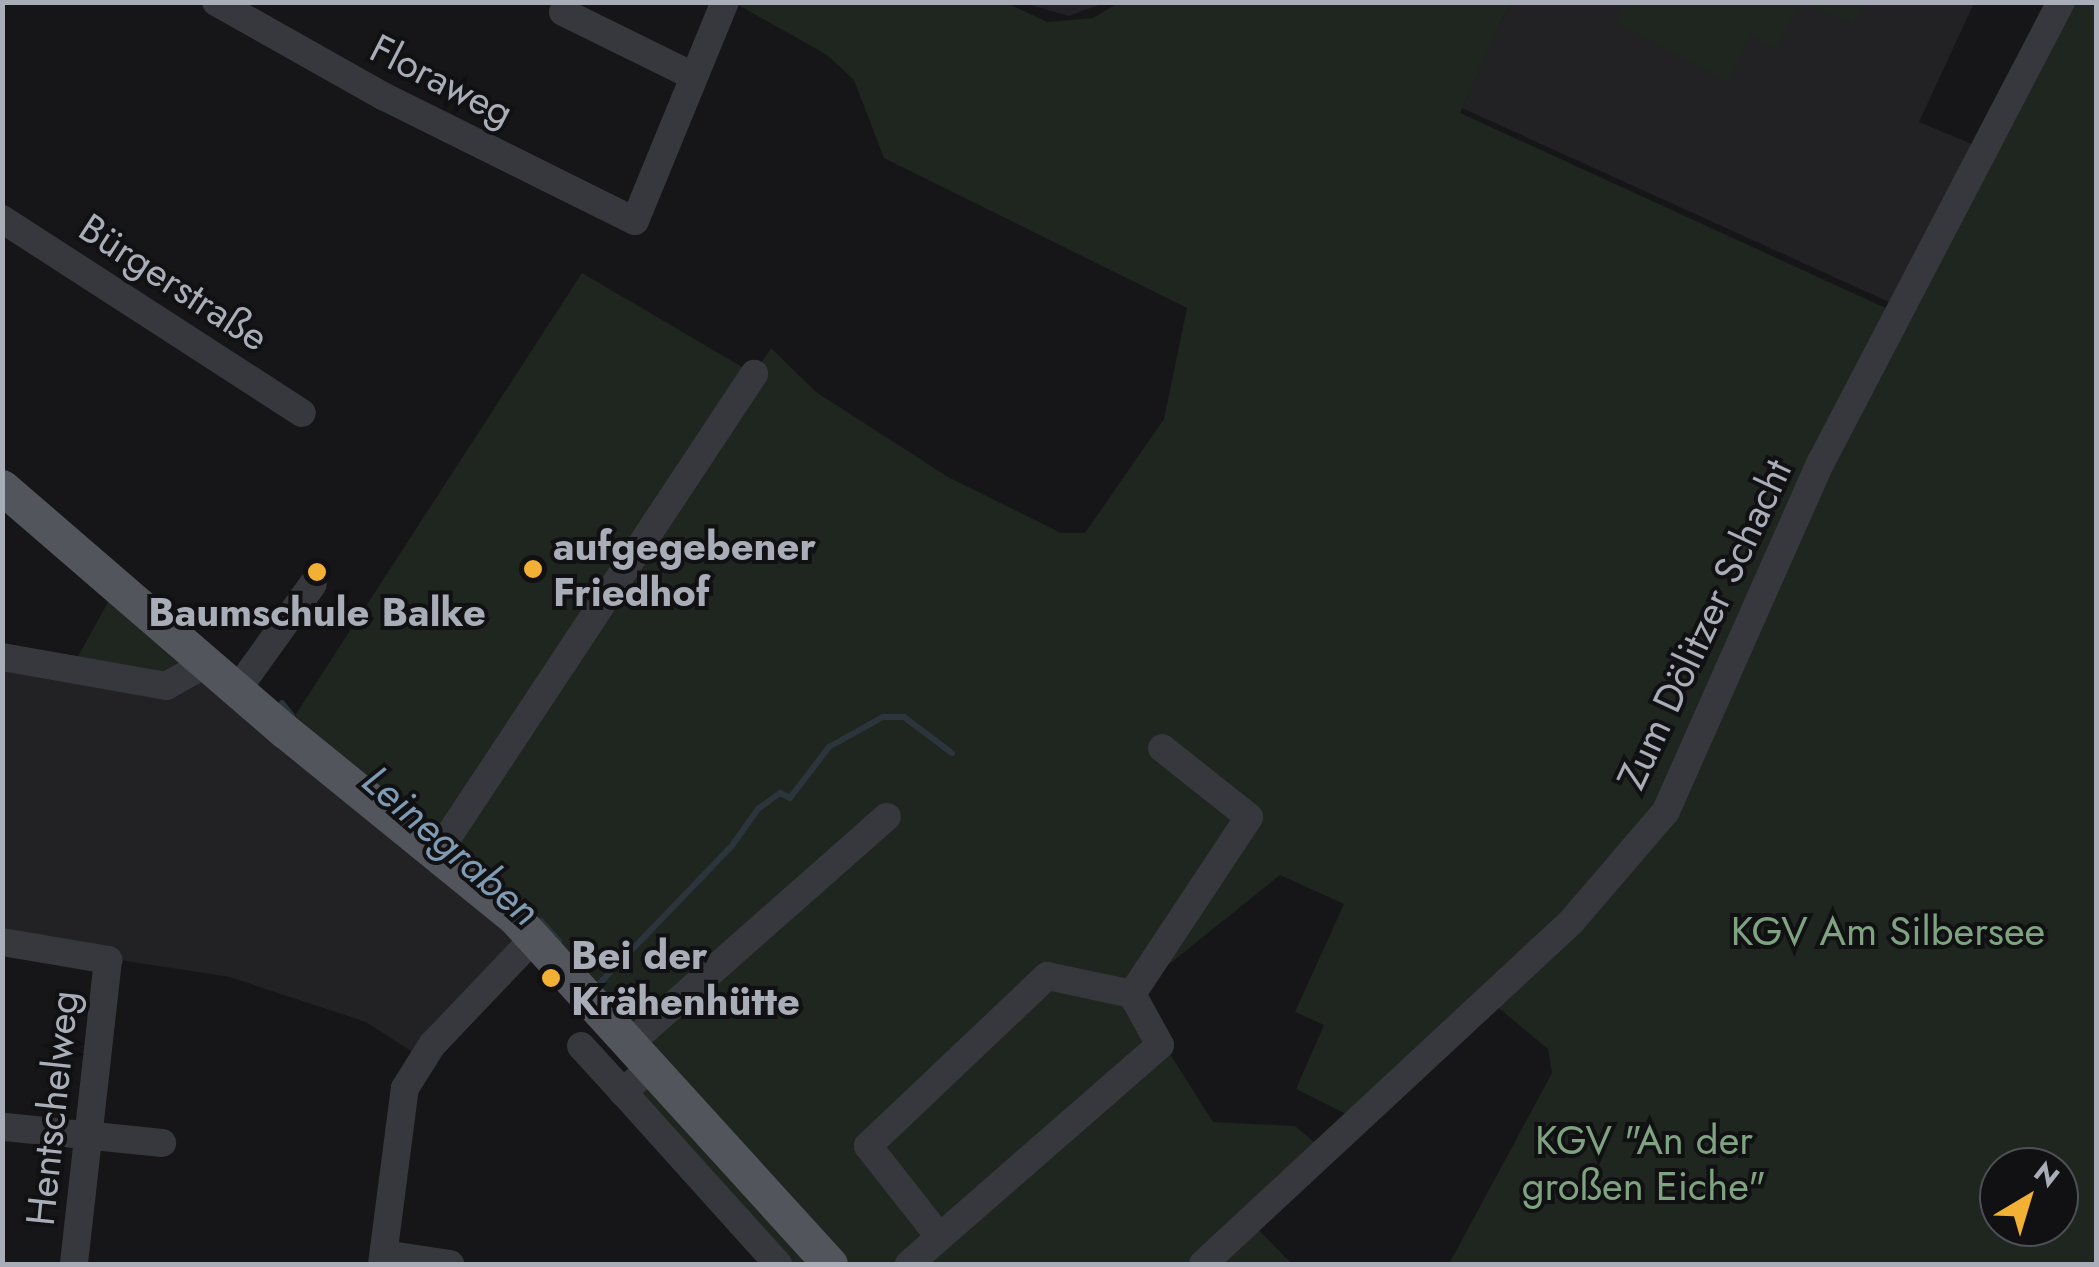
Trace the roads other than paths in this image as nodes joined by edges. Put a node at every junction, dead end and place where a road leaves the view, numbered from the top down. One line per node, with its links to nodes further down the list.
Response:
1 (216, 2): 5 (street, Floraweg)
2 (725, 2): 5 (street)
3 (2061, 2): 34 (street, Zum Dölitzer Schacht)
4 (563, 12): 5 (street)
5 (693, 76)
6 (2, 219): 8 (street, Bürgerstraße)
7 (754, 374): 16 (street)
8 (302, 412)
9 (2, 487): 12 (main road)
10 (313, 584): 13 (street)
11 (2, 658): 12 (street)
12 (207, 663): 13 (main road)
13 (238, 690): 16 (main road)
14 (1162, 748): 19 (street)
15 (887, 818): 21 (street)
16 (443, 846): 17 (main road)
17 (535, 937): 21 (main road); 28 (street)
18 (2, 942): 23 (street, Hentschelweg)
19 (1132, 994): 27 (street); 27 (street)
20 (581, 1046): 21 (street)
21 (636, 1055): 25 (main road); 26 (street)
22 (5, 1127): 23 (street)
23 (88, 1136): 24 (street); 29 (street, Hentschelweg)
24 (162, 1143)
25 (764, 1194): 26 (street); 32 (main road)
26 (738, 1220): 31 (street)
27 (938, 1235): 33 (street)
28 (383, 1259): 30 (street)
29 (74, 1264)
30 (450, 1264)
31 (778, 1264)
32 (830, 1264)
33 (910, 1264)
34 (1203, 1264)

